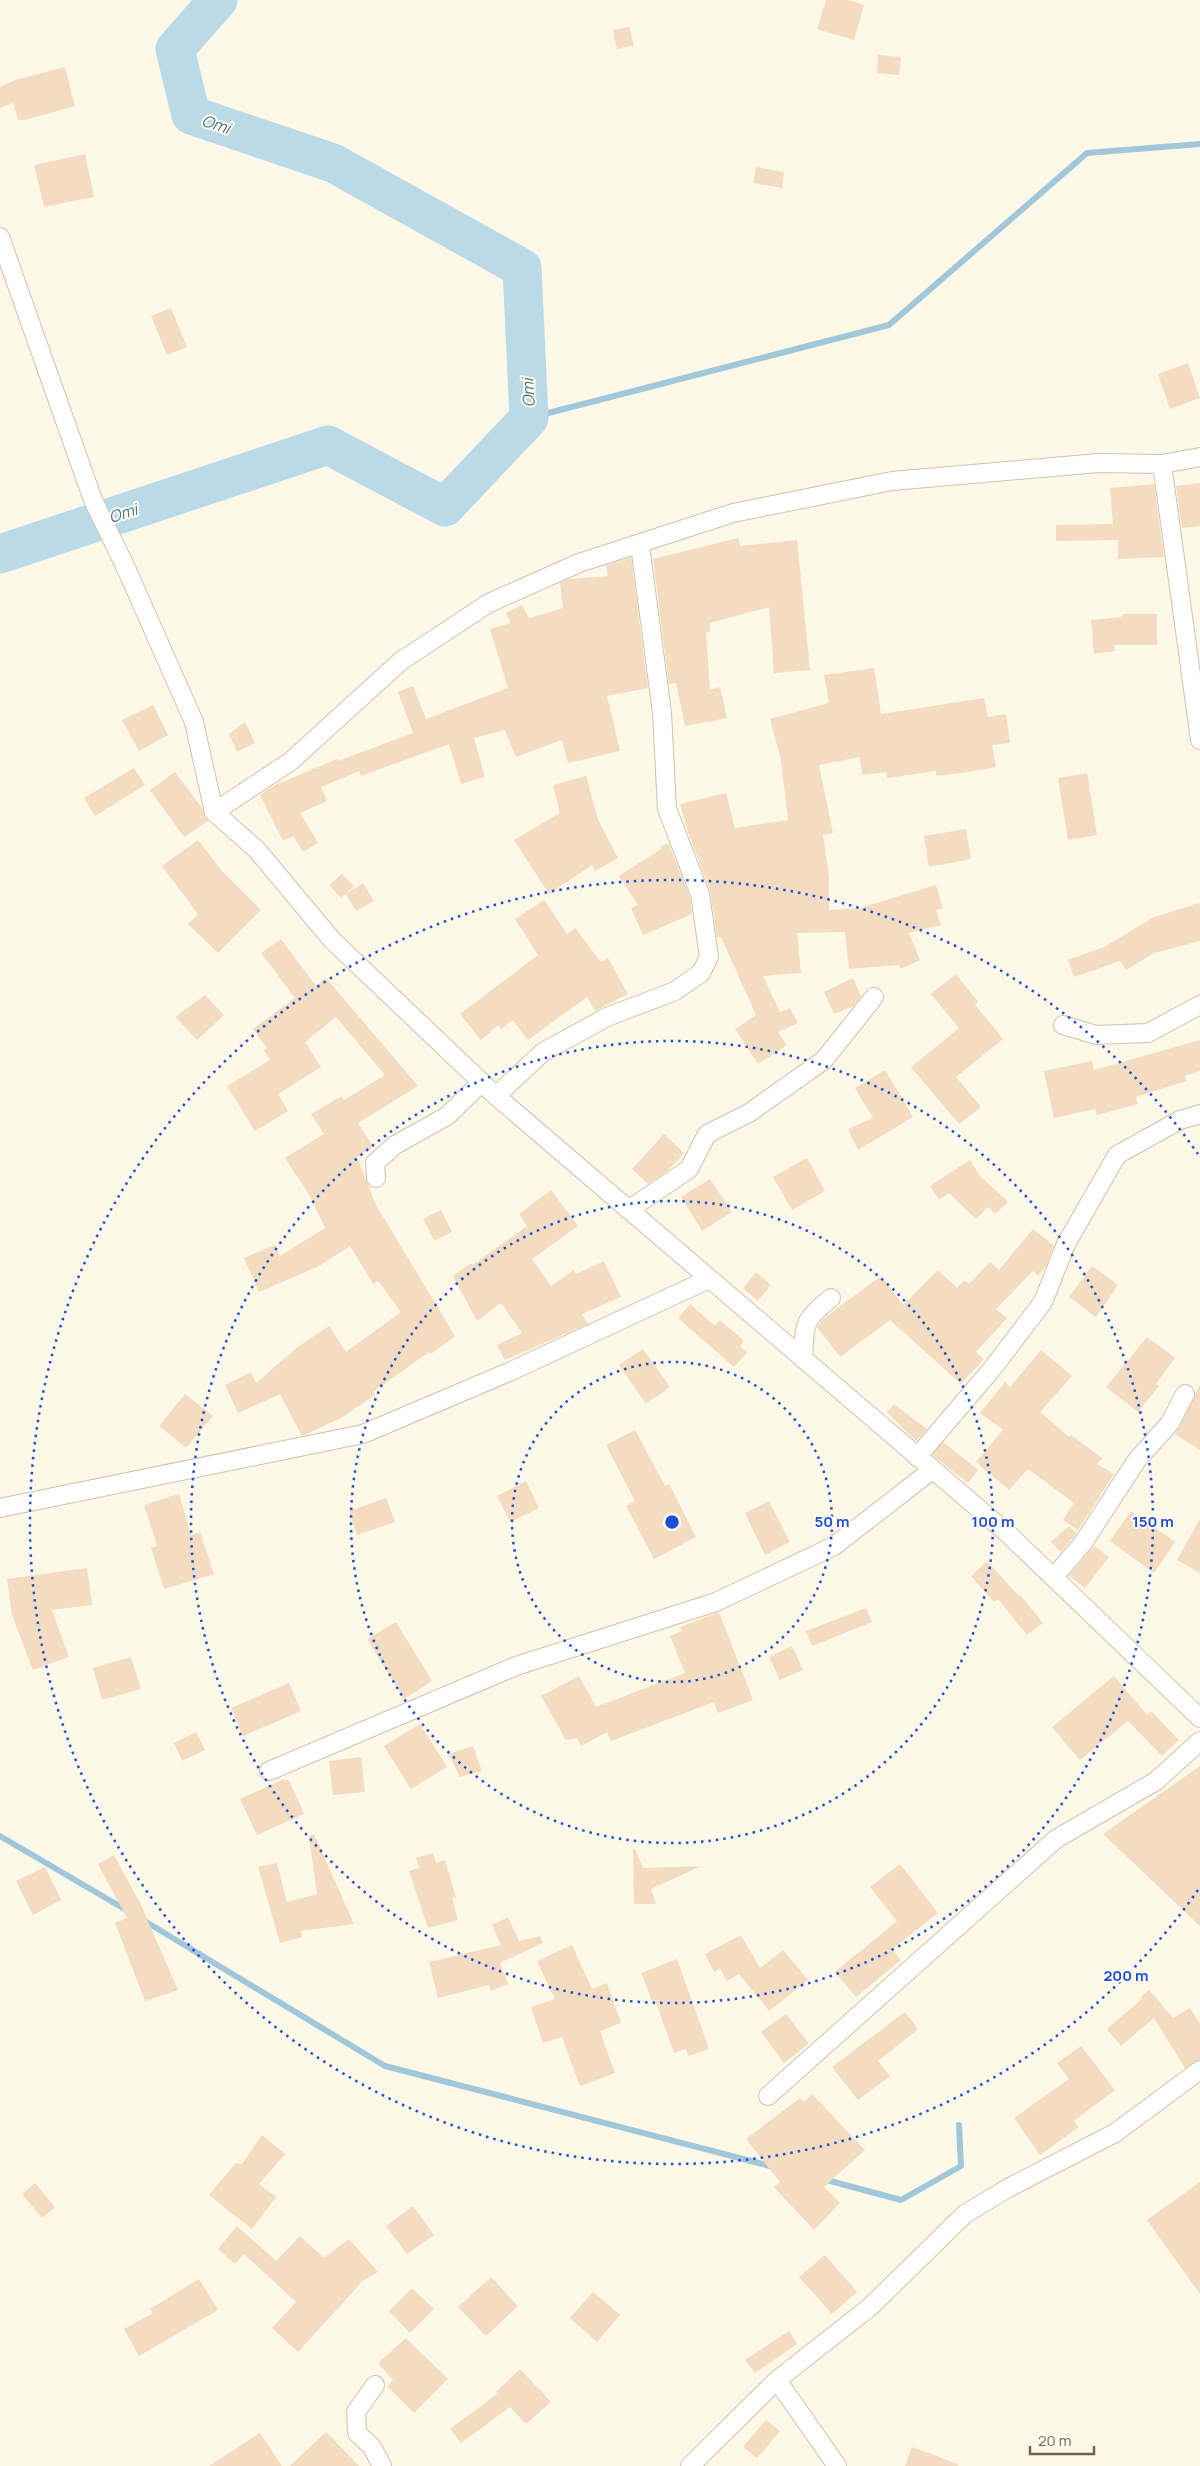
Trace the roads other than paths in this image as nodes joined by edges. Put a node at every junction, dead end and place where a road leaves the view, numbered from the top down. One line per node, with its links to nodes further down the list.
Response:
1 (0, 237): 6 (street)
2 (1200, 458): 3 (street)
3 (1162, 464): 4 (street); 5 (street)
4 (640, 545): 6 (street); 11 (street)
5 (1200, 740)
6 (214, 812): 10 (street)
7 (874, 998): 14 (street)
8 (1200, 1005): 9 (street)
9 (1063, 1024)
10 (482, 1082): 11 (street); 13 (street)
11 (496, 1096): 14 (street)
12 (1200, 1114): 19 (street)
13 (376, 1178)
14 (628, 1210): 15 (street)
15 (709, 1279): 17 (street); 21 (street)
16 (831, 1298): 17 (street)
17 (803, 1359): 19 (street)
18 (1186, 1394): 22 (street)
19 (917, 1457): 20 (street)
20 (932, 1470): 22 (street); 25 (street)
21 (0, 1508)
22 (1054, 1577): 23 (street)
23 (1200, 1718)
24 (1200, 1740): 27 (street)
25 (269, 1772)
26 (1200, 2070): 28 (street)
27 (768, 2096)
28 (777, 2380): 31 (street); 32 (street)
29 (375, 2385): 30 (street)
30 (382, 2466)
31 (690, 2466)
32 (837, 2466)

